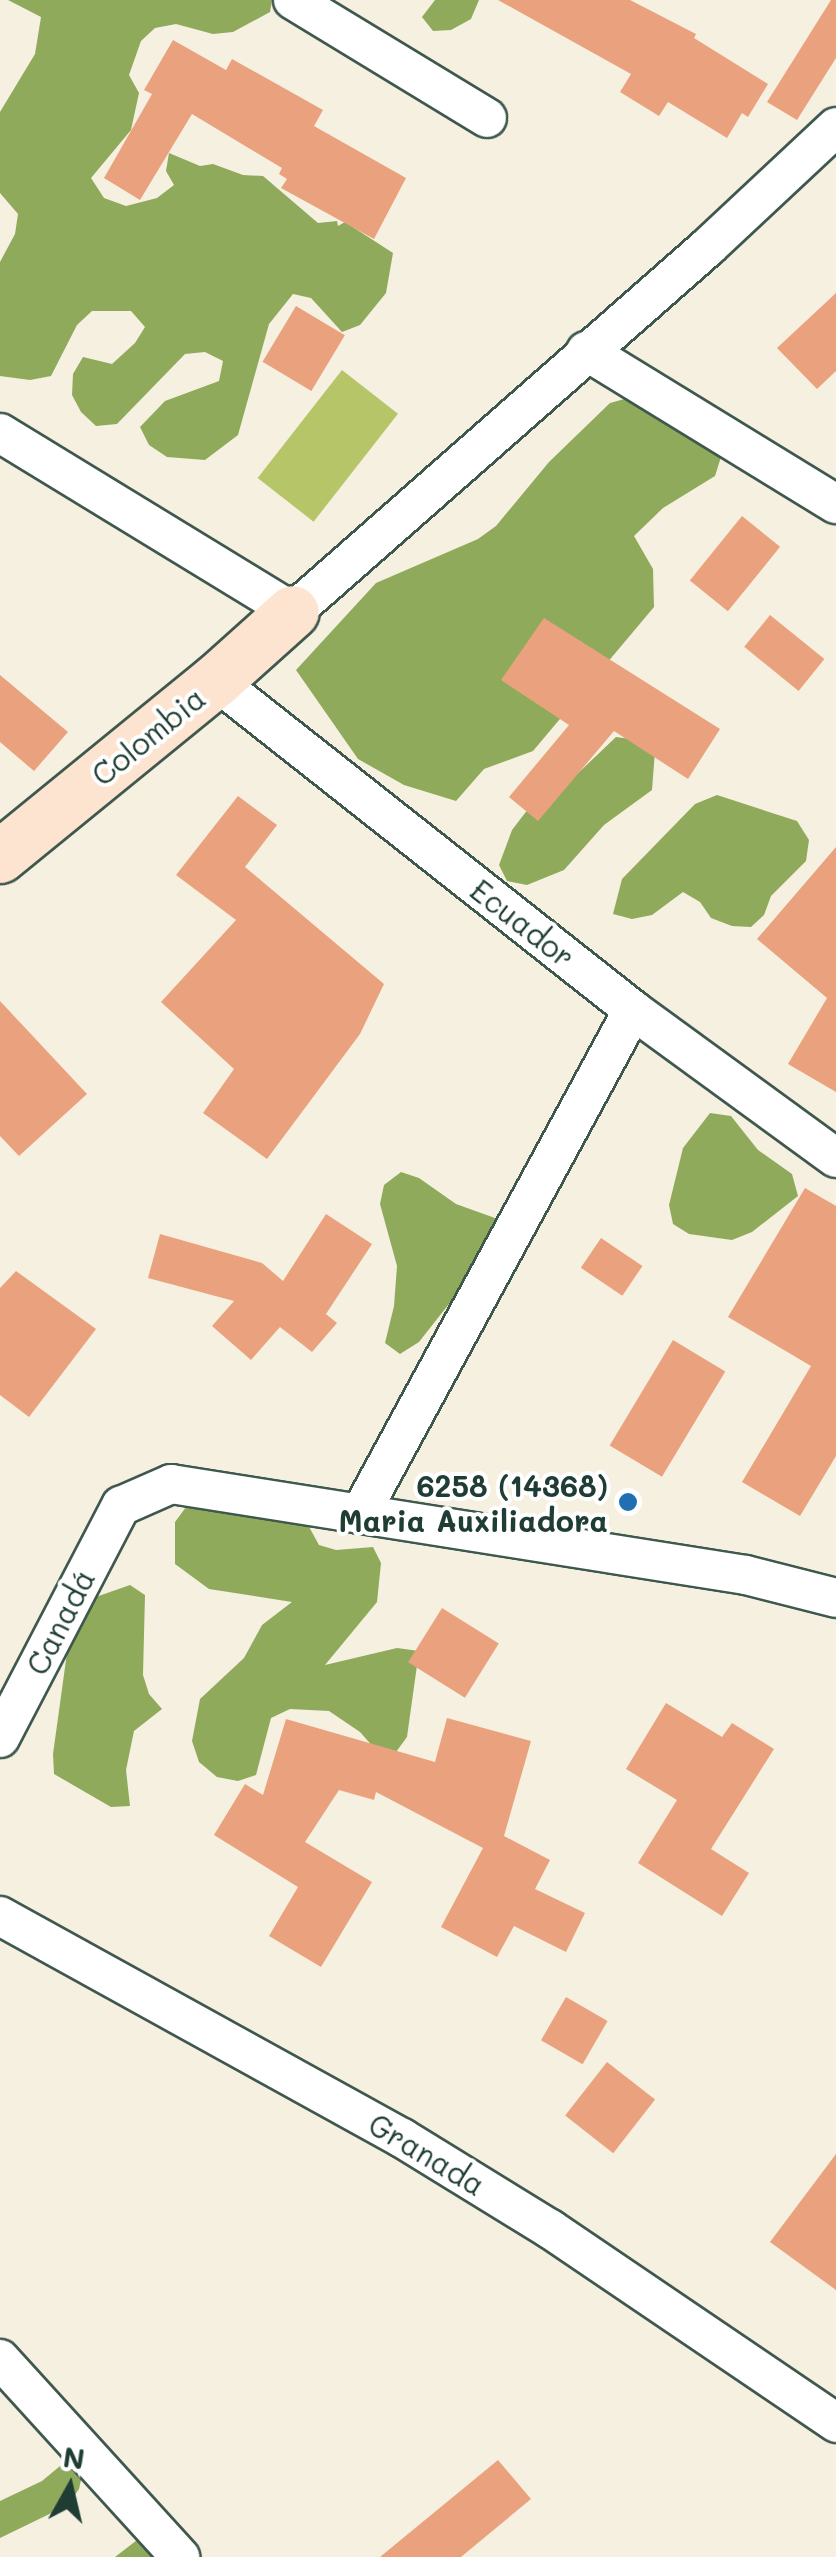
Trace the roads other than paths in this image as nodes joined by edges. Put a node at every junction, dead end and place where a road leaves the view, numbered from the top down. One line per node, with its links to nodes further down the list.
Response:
1 (293, 0): 2 (street)
2 (487, 118)
3 (836, 127): 4 (street)
4 (586, 352): 6 (street); 7 (street)
5 (0, 433): 7 (street)
6 (836, 504)
7 (292, 612): 8 (street, Colombia)
8 (216, 681): 9 (street, Colombia); 10 (street, Ecuador)
9 (0, 857)
10 (633, 1010): 11 (street, Ecuador); 12 (street)
11 (836, 1158)
12 (360, 1514): 13 (street); 14 (street, Canadá)
13 (836, 1598)
14 (17, 1668): 15 (street, Canadá)
15 (0, 1738)
16 (0, 1916): 18 (street, Granada)
17 (0, 2359): 19 (street)
18 (836, 2423)
19 (180, 2557)

